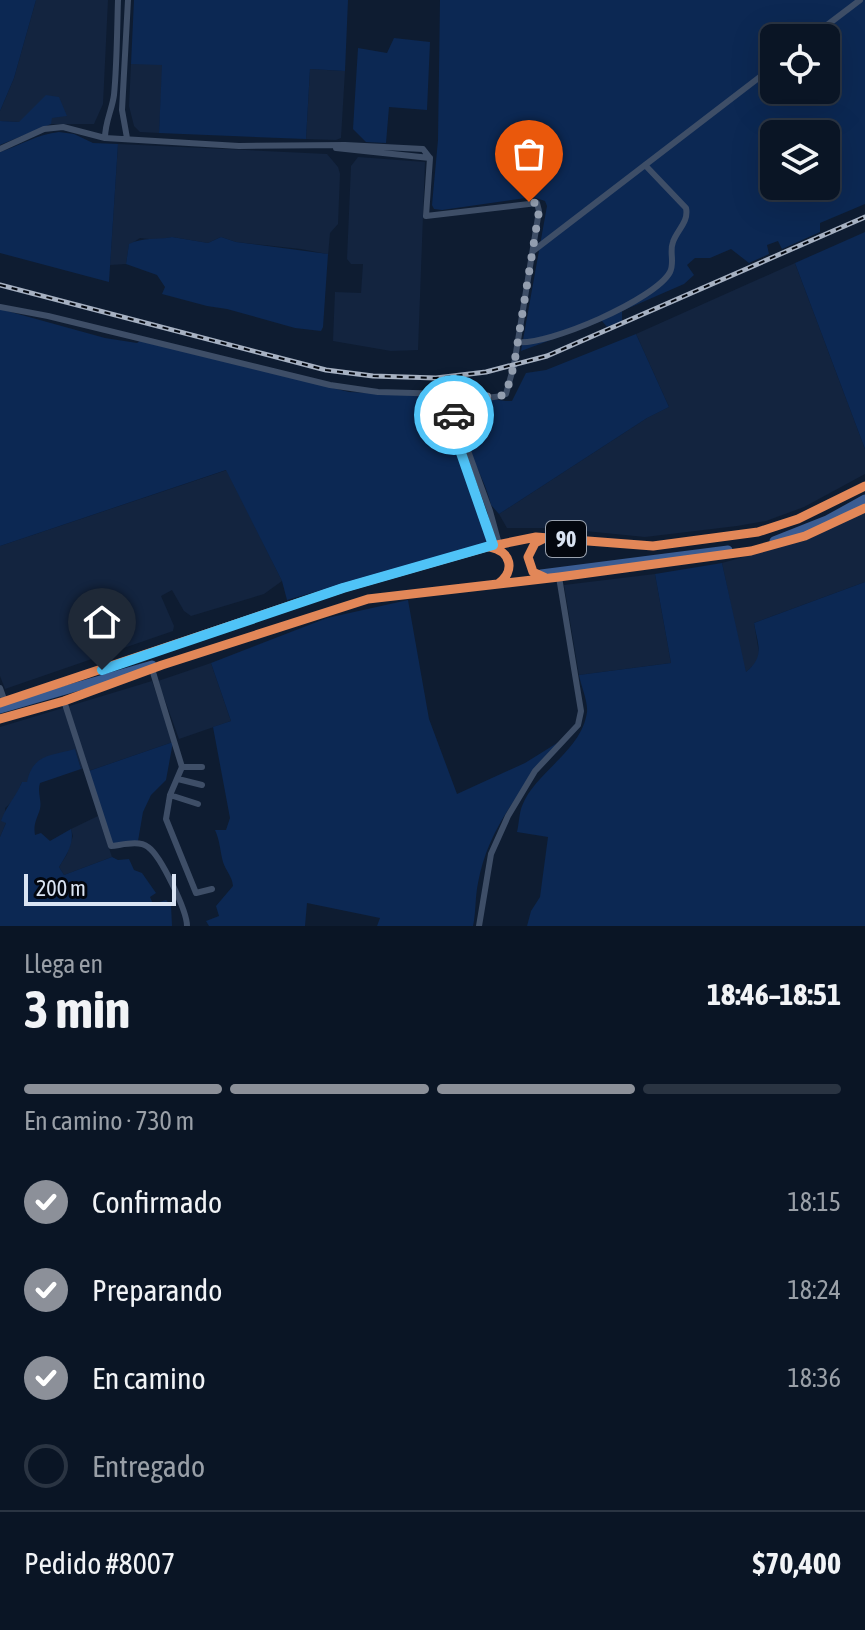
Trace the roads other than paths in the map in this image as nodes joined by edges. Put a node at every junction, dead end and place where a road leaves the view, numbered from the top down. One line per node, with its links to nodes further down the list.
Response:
1 (118, 0): 6 (street)
2 (128, 0): 7 (street)
3 (860, 0): 4 (street)
4 (828, 24)
5 (760, 77): 9 (street)
6 (105, 138): 7 (street); 8 (street)
7 (127, 138): 10 (street)
8 (0, 149)
9 (645, 165): 10 (street); 12 (street)
10 (533, 251): 12 (street)
11 (0, 307): 13 (street)
12 (517, 342): 13 (street)
13 (461, 400): 17 (street)
14 (865, 486): 16 (highway, 90)
15 (865, 508): 18 (highway, 90)
16 (550, 538): 17 (highway, 90); 18 (highway)
17 (493, 545): 19 (highway); 23 (highway, 90)
18 (559, 577): 19 (highway, 90); 33 (street)
19 (498, 584): 20 (highway, 90)
20 (152, 669): 22 (highway, 90); 25 (street)
21 (0, 688): 23 (street)
22 (64, 701): 24 (highway, 90); 32 (street)
23 (3, 702)
24 (0, 719)
25 (182, 767): 26 (street); 27 (street)
26 (202, 767)
27 (178, 779): 28 (street); 29 (street)
28 (202, 785)
29 (170, 795): 30 (street); 31 (street)
30 (198, 804)
31 (212, 889)
32 (188, 925)
33 (479, 926)

